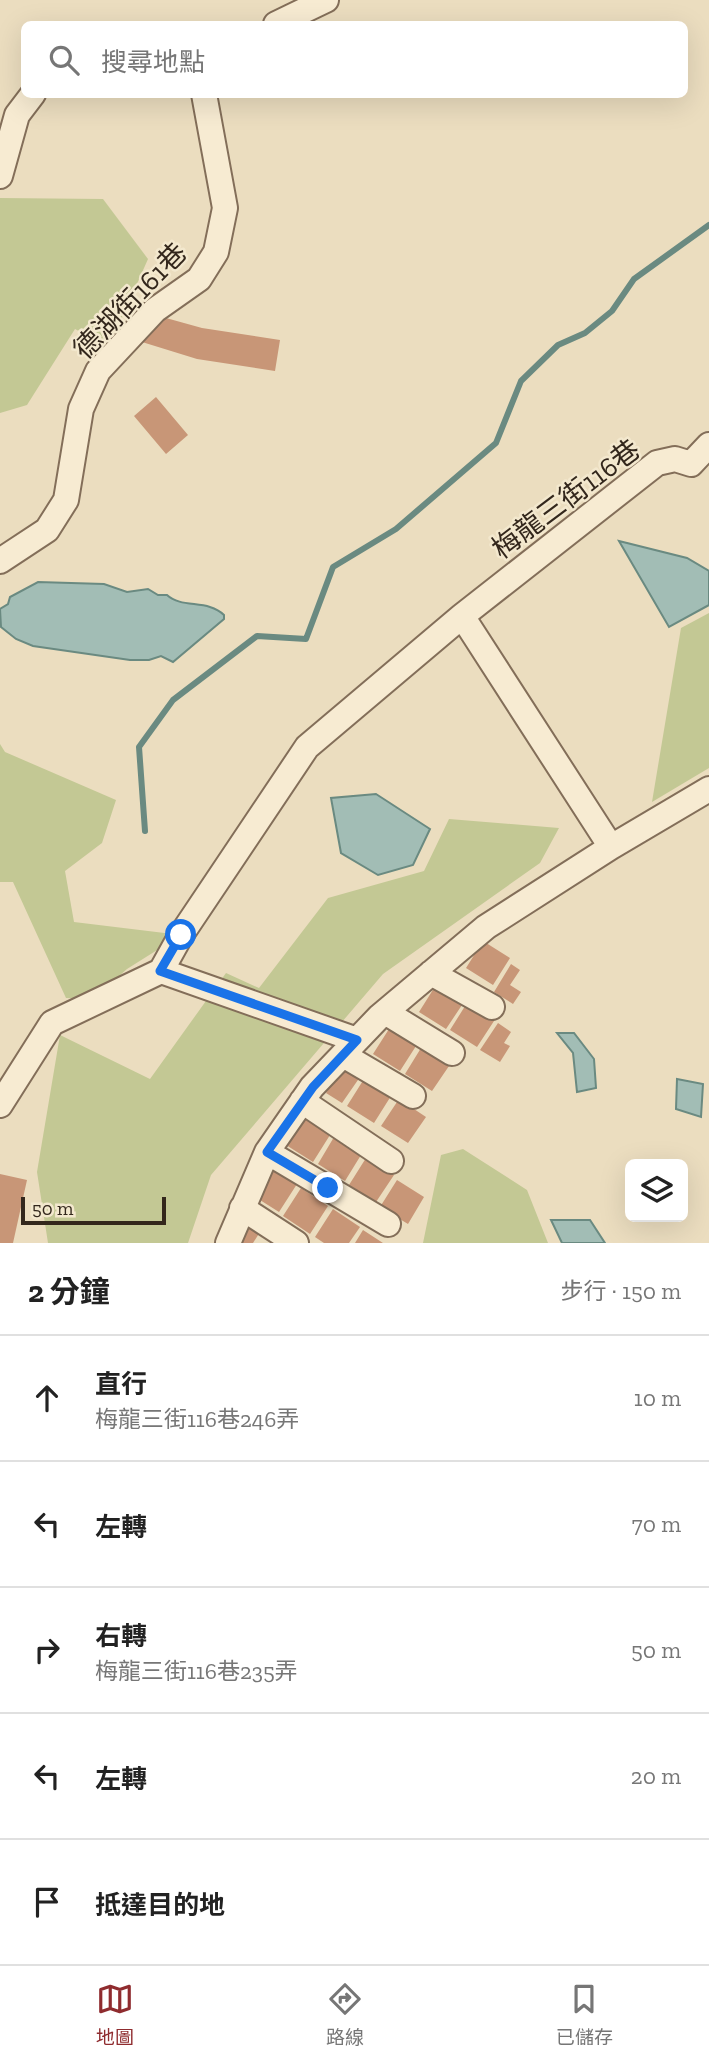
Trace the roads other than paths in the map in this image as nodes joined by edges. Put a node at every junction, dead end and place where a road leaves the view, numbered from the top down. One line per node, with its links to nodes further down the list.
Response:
1 (326, 0): 2 (street)
2 (282, 21)
3 (30, 98): 5 (street)
4 (205, 98): 7 (street, 德湖街161巷)
5 (0, 176)
6 (709, 445): 8 (street, 梅龍三街116巷)
7 (0, 561)
8 (462, 616): 10 (street); 11 (street, 梅龍三街116巷)
9 (709, 789): 10 (street)
10 (611, 847): 12 (street)
11 (160, 971): 15 (street); 19 (street)
12 (431, 973): 13 (street); 14 (street)
13 (492, 1007)
14 (385, 1012): 15 (street); 16 (street)
15 (350, 1047): 17 (street); 18 (street)
16 (452, 1053)
17 (413, 1096)
18 (302, 1101): 20 (street); 21 (street)
19 (0, 1105)
20 (267, 1152): 22 (street); 23 (street)
21 (391, 1161)
22 (242, 1208): 24 (street); 25 (street)
23 (388, 1224)
24 (228, 1243)
25 (296, 1243)

